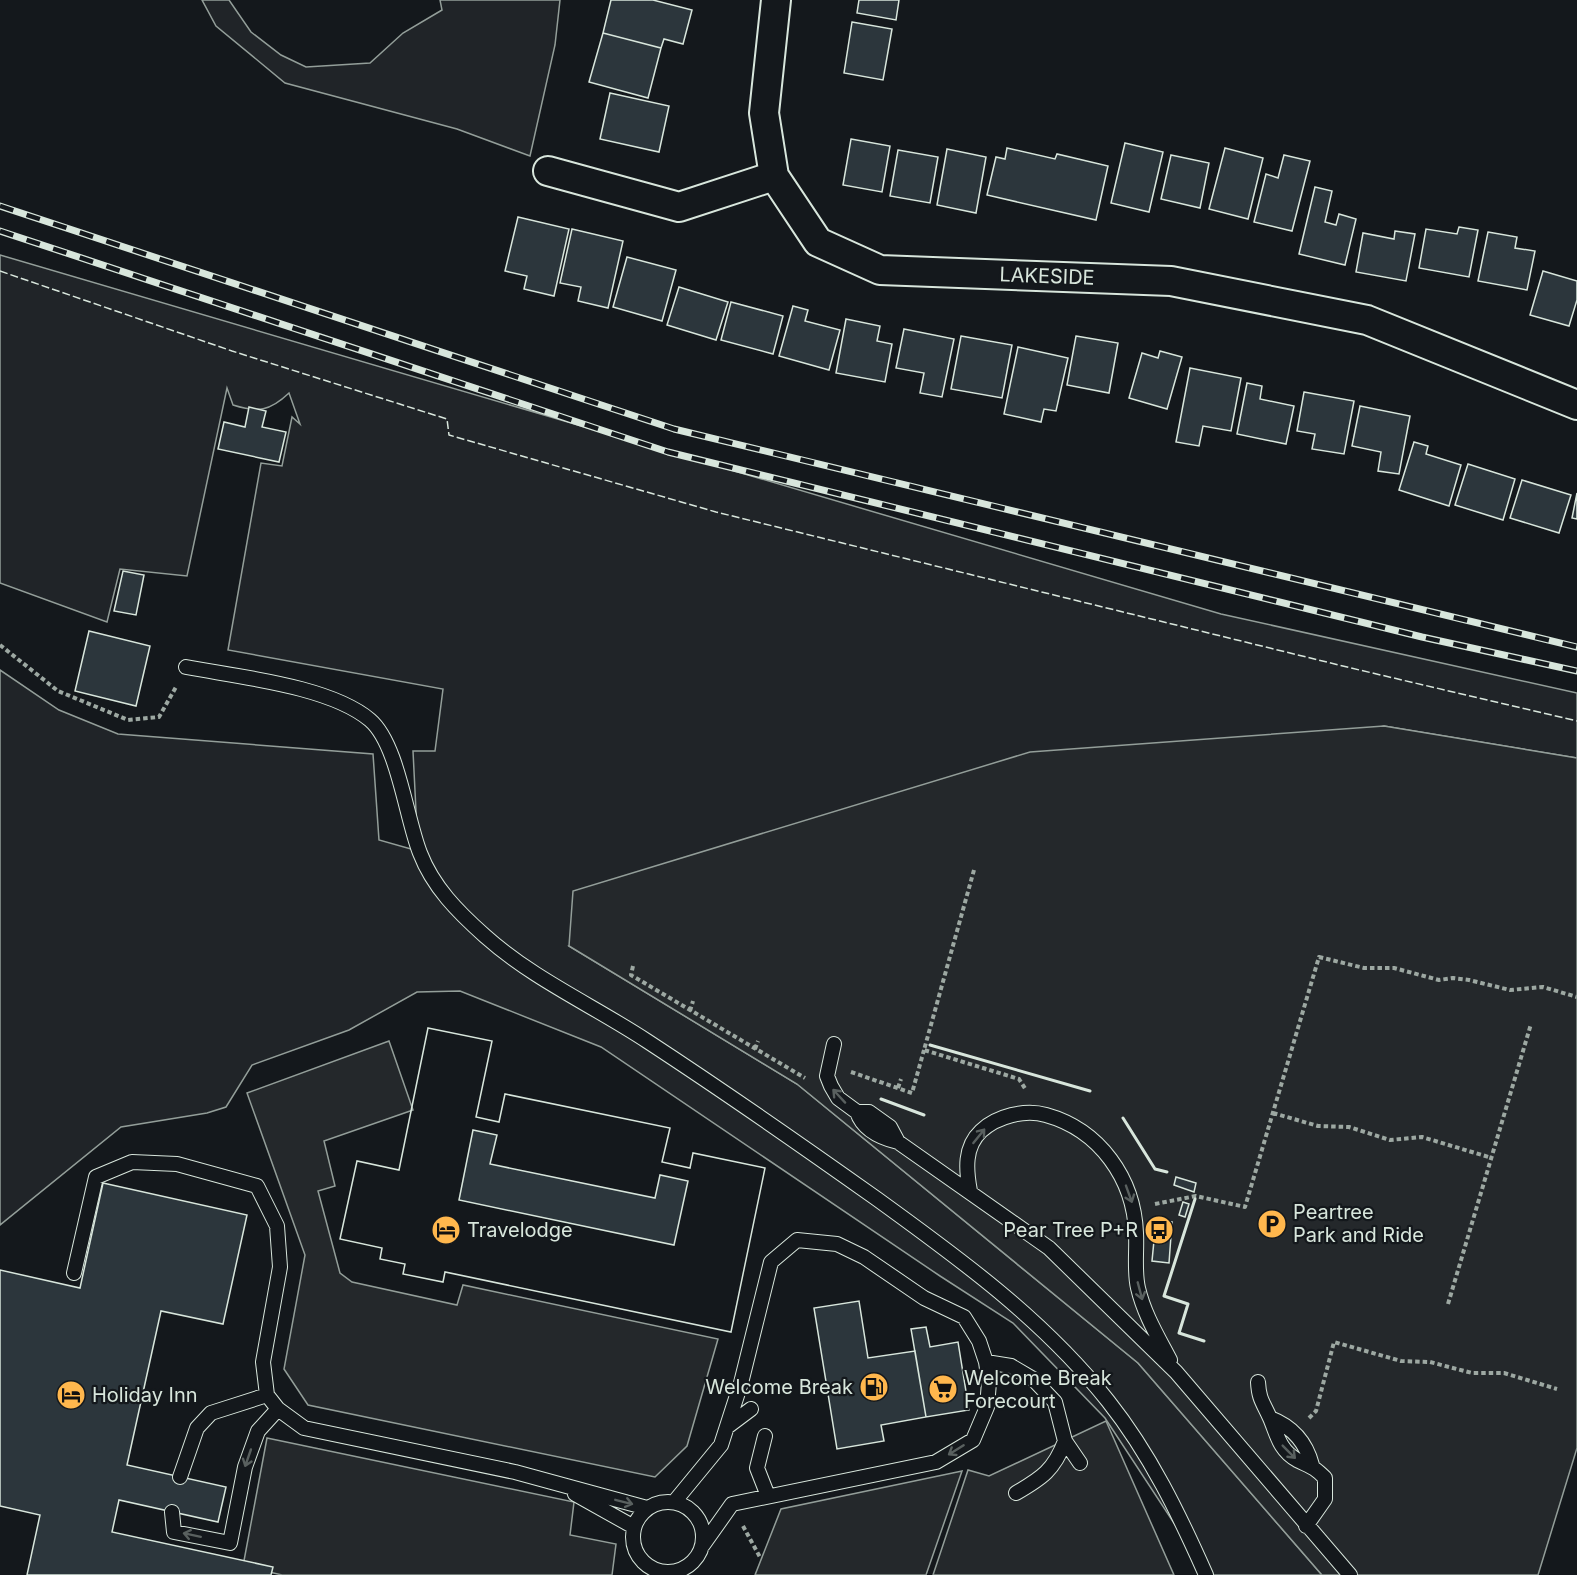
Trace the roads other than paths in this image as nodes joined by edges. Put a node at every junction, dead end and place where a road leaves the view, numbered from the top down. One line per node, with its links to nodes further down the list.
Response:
1 (776, 0): 3 (street)
2 (548, 171): 3 (street)
3 (774, 176): 4 (street, LAKESIDE)
4 (1577, 405)
5 (186, 668): 36 (lane)
6 (834, 1044): 7 (lane, one-way to 6)
7 (970, 1191): 12 (lane); 12 (lane, one-way to 12)
8 (74, 1273): 14 (lane)
9 (904, 1296): 10 (lane)
10 (924, 1298): 11 (lane); 18 (lane)
11 (986, 1362): 20 (lane); 26 (lane, one-way to 26)
12 (1176, 1372): 31 (lane)
13 (1258, 1382): 17 (lane)
14 (267, 1395): 15 (lane); 23 (lane)
15 (278, 1409): 24 (lane); 29 (lane, one-way to 29)
16 (751, 1409): 18 (lane)
17 (1270, 1418): 22 (lane); 22 (lane, one-way to 22)
18 (727, 1427): 27 (lane)
19 (765, 1436): 26 (lane)
20 (1065, 1441): 21 (lane); 25 (lane)
21 (1080, 1463)
22 (1312, 1465): 31 (lane)
23 (180, 1477)
24 (560, 1486): 28 (lane, one-way to 28); 30 (lane)
25 (1016, 1494)
26 (768, 1496): 32 (lane)
27 (675, 1501): 28 (lane); 32 (lane)
28 (647, 1508): 30 (lane)
29 (172, 1512)
30 (634, 1527): 34 (lane)
31 (1306, 1527): 37 (lane)
32 (703, 1545): 33 (lane)
33 (695, 1560): 34 (lane); 35 (lane)
34 (659, 1573)
35 (690, 1575)
36 (1206, 1575)
37 (1350, 1575)

